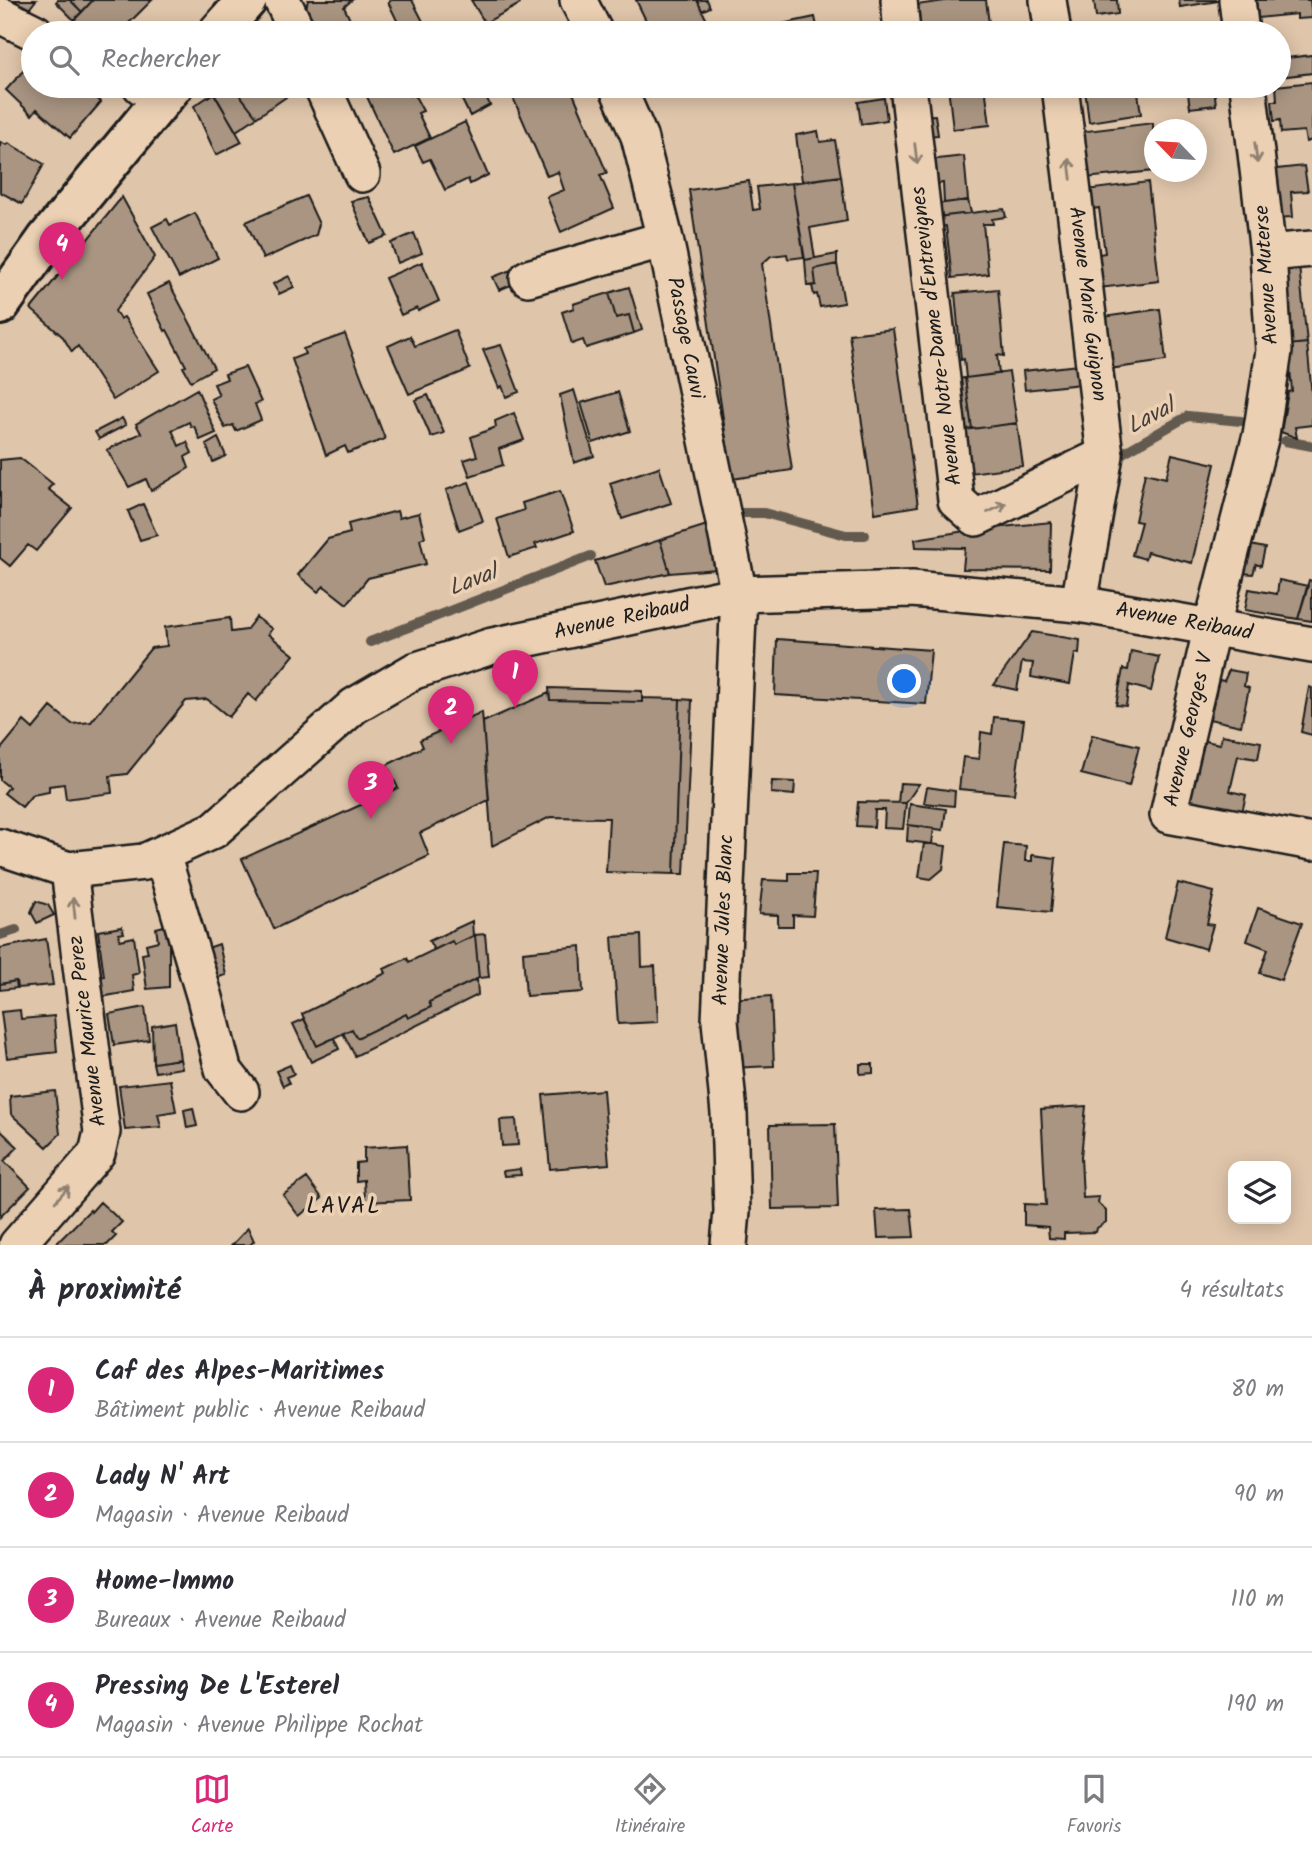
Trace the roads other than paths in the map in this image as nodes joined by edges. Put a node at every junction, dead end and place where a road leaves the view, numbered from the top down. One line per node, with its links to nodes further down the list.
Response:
1 (247, 0): 8 (main road)
2 (282, 0): 9 (street)
3 (578, 0): 10 (street)
4 (899, 0): 11 (street)
5 (1048, 0): 12 (street)
6 (1237, 0): 13 (street)
7 (0, 15): 14 (street)
8 (229, 21)
9 (292, 21)
10 (589, 21)
11 (901, 21)
12 (1051, 21)
13 (1240, 21)
14 (21, 26)
15 (152, 98): 26 (main road)
16 (327, 98): 21 (street)
17 (622, 98): 22 (street, Passage Cauvi)
18 (909, 98): 27 (street, Avenue Notre-Dame d'Entrevignes, one-way to 27)
19 (1061, 98): 27 (street, Avenue Marie Guignon, one-way to 19)
20 (1249, 98): 24 (street, Avenue Muterse, one-way to 24)
21 (362, 174)
22 (665, 239): 25 (street); 28 (street, Passage Cauvi)
23 (1312, 249): 24 (street)
24 (1268, 253): 30 (street, Avenue Muterse)
25 (528, 278)
26 (0, 305)
27 (1105, 455): 29 (street, Avenue Marie Guignon)
28 (738, 594): 29 (street, Avenue Reibaud); 34 (street, Avenue Reibaud); 38 (street, Avenue Jules Blanc)
29 (1079, 604): 30 (street, Avenue Reibaud)
30 (1212, 626): 31 (street, Avenue Reibaud); 32 (street, Avenue Georges V)
31 (1312, 645)
32 (1312, 842)
33 (0, 847): 35 (street, Avenue Reibaud)
34 (162, 854): 35 (street, Avenue Reibaud); 36 (street)
35 (69, 870): 37 (street, Avenue Maurice Perez, one-way to 35)
36 (241, 1092)
37 (17, 1245)
38 (729, 1245)

